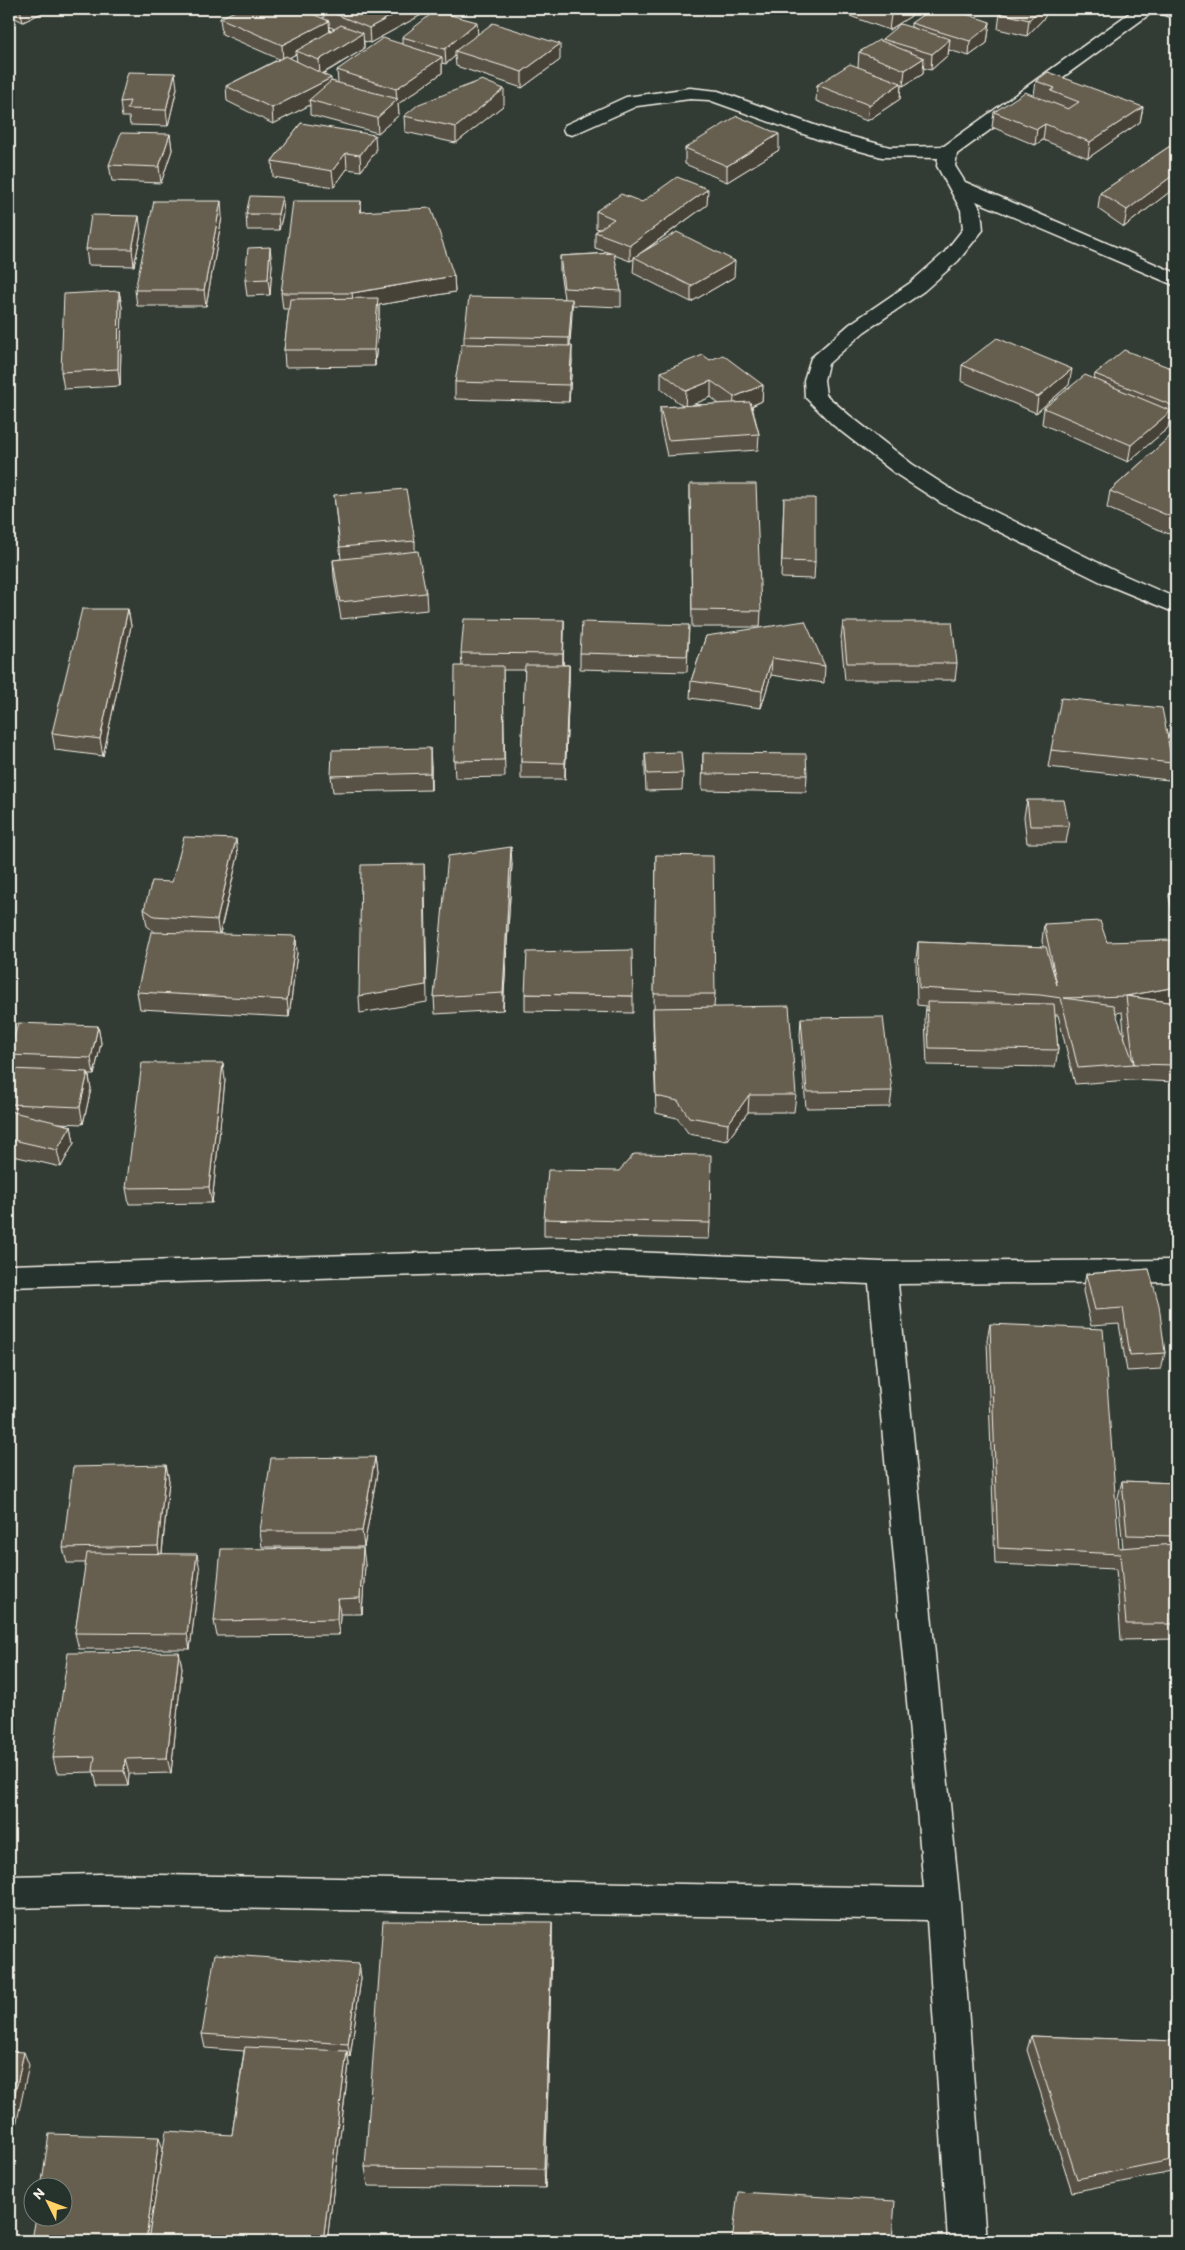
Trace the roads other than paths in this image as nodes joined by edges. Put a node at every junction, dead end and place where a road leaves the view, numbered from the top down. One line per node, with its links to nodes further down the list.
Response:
1 (1146, 9): 5 (street)
2 (1161, 9): 3 (street)
3 (1176, 14)
4 (572, 130): 5 (street)
5 (948, 152): 6 (street)
6 (955, 185): 7 (street); 8 (street)
7 (1176, 280)
8 (1176, 606)
9 (1176, 1271): 10 (street)
10 (882, 1273): 11 (street); 13 (street)
11 (9, 1276)
12 (9, 1892): 13 (street)
13 (943, 1904): 14 (street)
14 (968, 2241)

